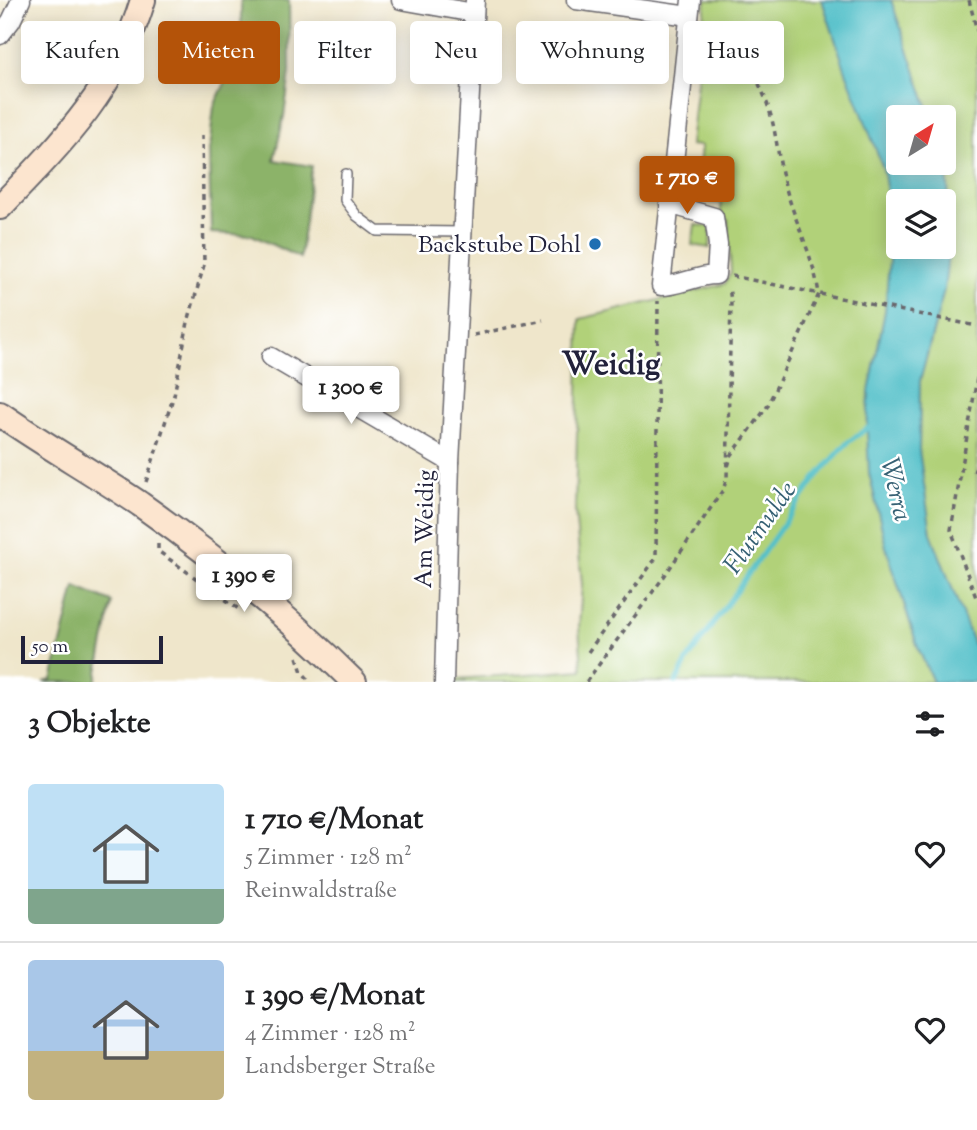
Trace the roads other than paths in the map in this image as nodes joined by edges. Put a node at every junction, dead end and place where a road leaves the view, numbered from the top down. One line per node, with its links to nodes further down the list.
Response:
1 (21, 0): 7 (street)
2 (143, 0): 10 (main road)
3 (401, 0): 5 (street)
4 (576, 0): 6 (street)
5 (474, 7): 11 (street, Am Weidig)
6 (690, 8): 9 (street)
7 (0, 35)
8 (345, 174): 11 (lane)
9 (669, 204): 9 (street)
10 (0, 207)
11 (463, 232): 14 (street, Am Weidig)
12 (271, 357): 14 (street)
13 (0, 414): 15 (main road)
14 (450, 462): 16 (street, Am Weidig)
15 (354, 682)
16 (444, 682)

